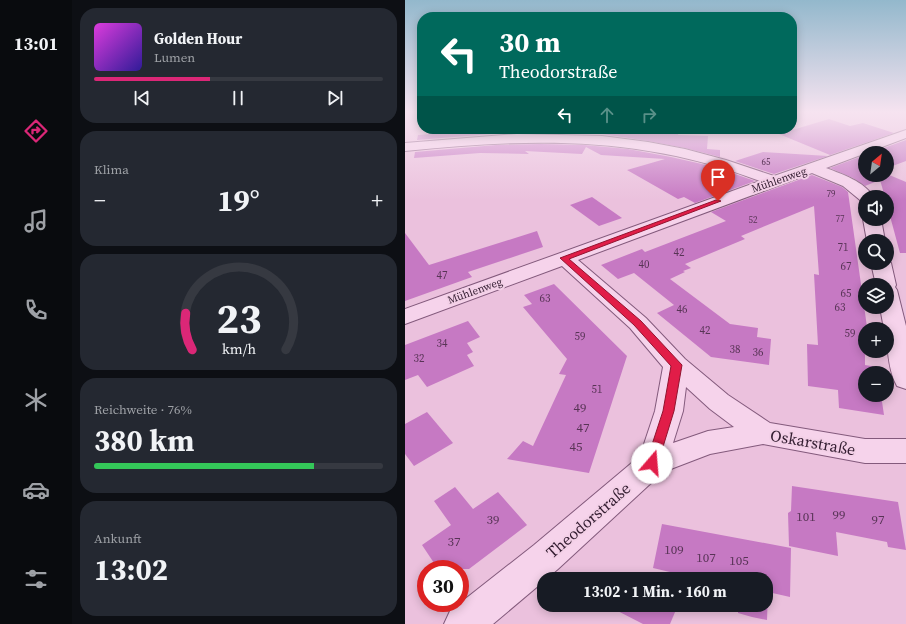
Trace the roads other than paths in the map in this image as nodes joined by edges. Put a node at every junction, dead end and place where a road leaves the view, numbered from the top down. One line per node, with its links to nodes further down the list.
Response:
1 (484, 141): 4 (street)
2 (603, 141): 6 (street)
3 (887, 141): 5 (street, Mühlenweg)
4 (405, 147)
5 (813, 168): 6 (street, Mühlenweg); 7 (street)
6 (774, 181): 8 (street, Mühlenweg)
7 (861, 190)
8 (564, 258): 10 (street, Mühlenweg); 11 (street)
9 (892, 314): 12 (street)
10 (405, 317)
11 (676, 365): 13 (street); 15 (street)
12 (906, 380)
13 (763, 433): 14 (street, Oskarstraße); 15 (street, Oskarstraße)
14 (906, 451)
15 (652, 463): 16 (street, Theodorstraße)
16 (463, 624)

